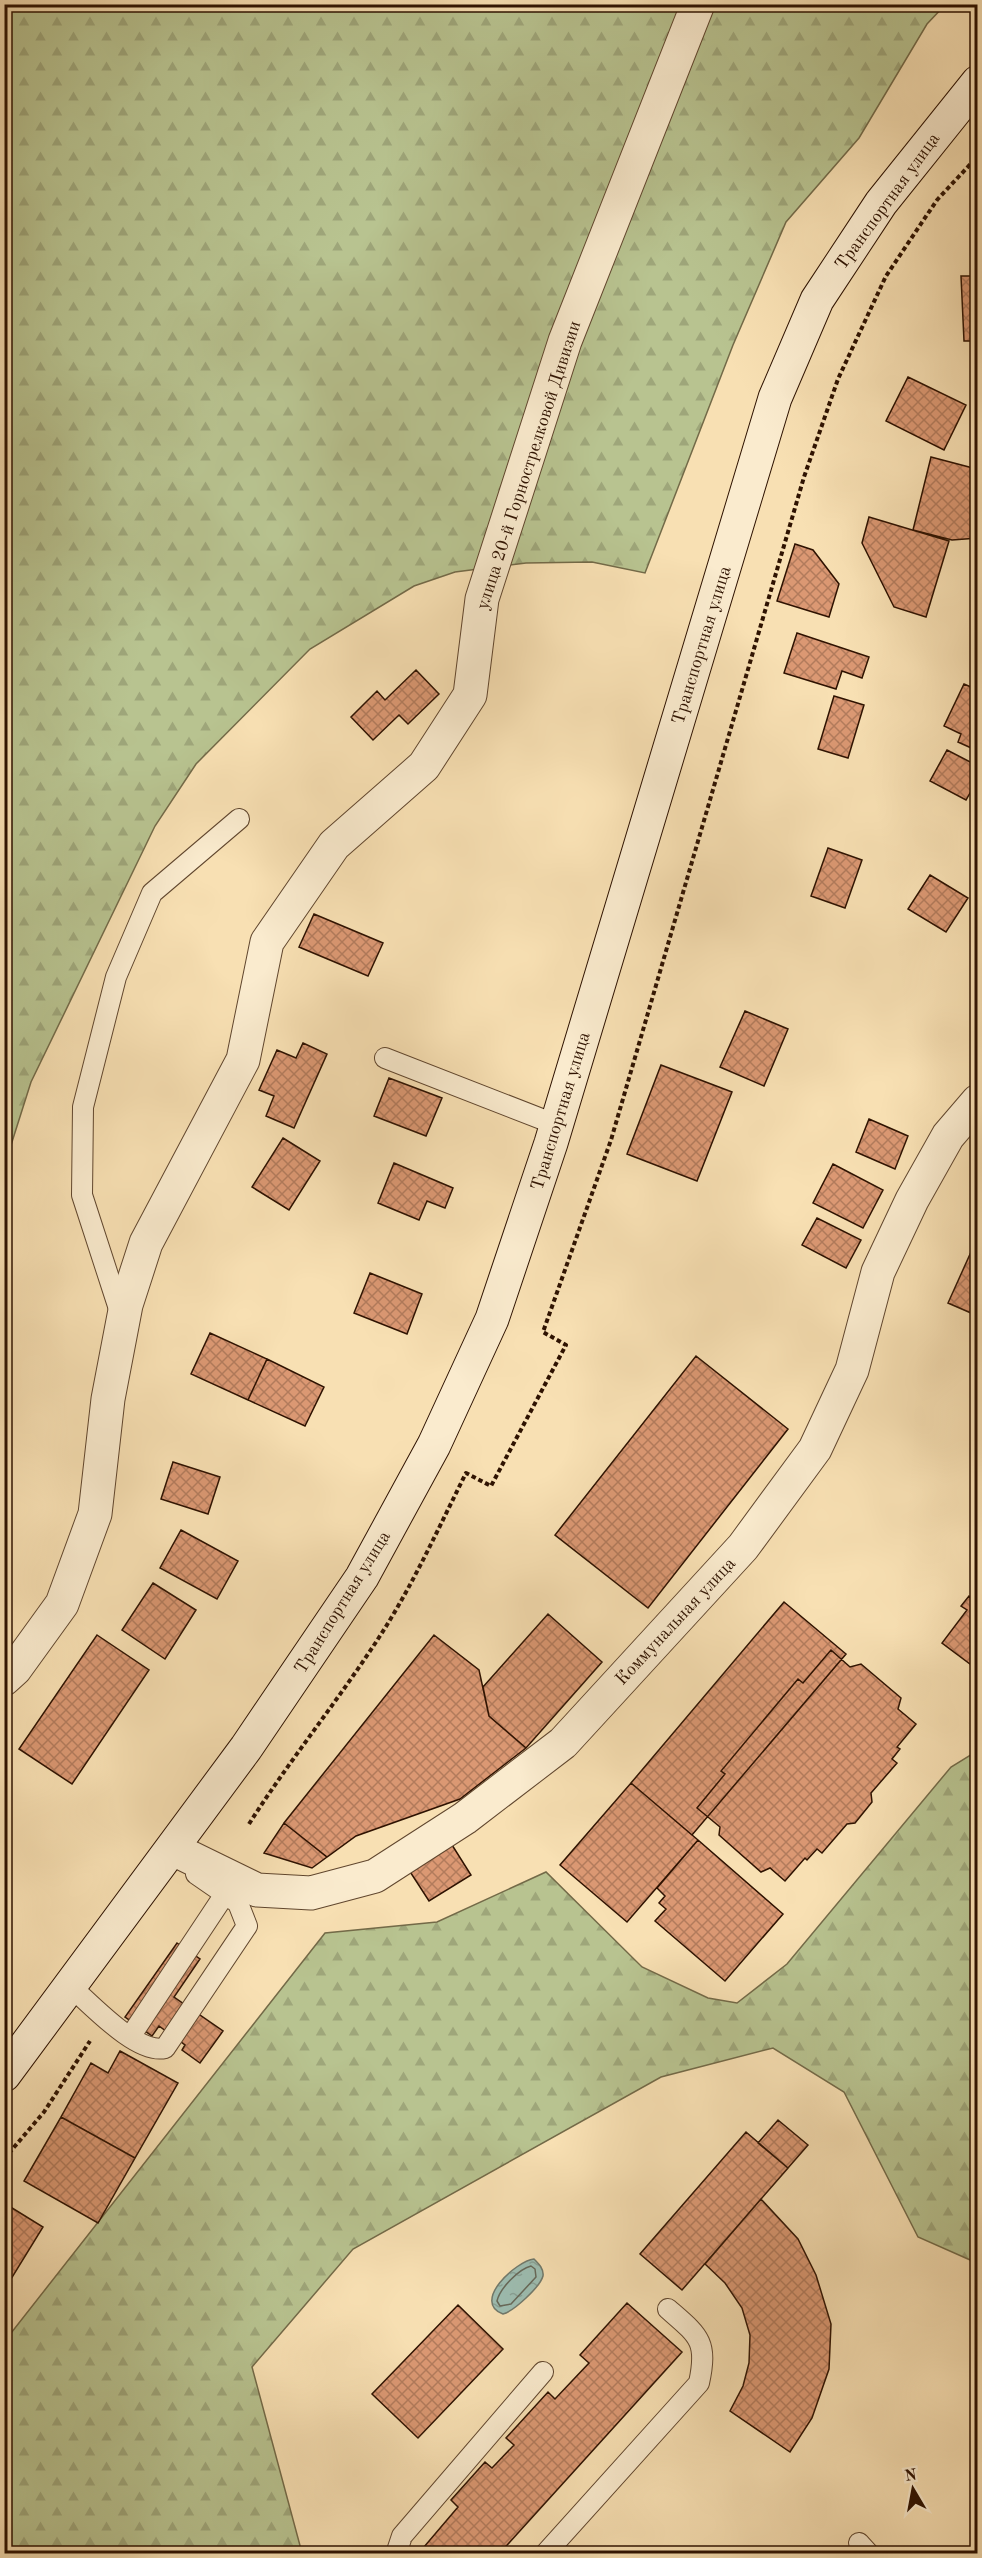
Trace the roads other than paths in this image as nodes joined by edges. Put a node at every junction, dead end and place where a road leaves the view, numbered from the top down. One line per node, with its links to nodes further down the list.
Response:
1 (698, 4): 7 (street, улица 20-й Горнострелковой Дивизии)
2 (978, 82): 6 (street, Транспортная улица)
3 (239, 819): 7 (lane)
4 (385, 1058): 6 (lane)
5 (978, 1101): 9 (street, Коммунальная улица)
6 (557, 1125): 9 (street, Транспортная улица)
7 (123, 1320): 8 (street, улица 20-й Горнострелковой Дивизии)
8 (4, 1679)
9 (170, 1852): 10 (lane); 11 (street, Транспортная улица)
10 (225, 1894): 12 (lane); 12 (lane)
11 (69, 1985): 12 (lane); 13 (street, Транспортная улица)
12 (130, 2037)
13 (4, 2075)
14 (668, 2309): 17 (lane)
15 (543, 2372): 16 (lane)
16 (396, 2553)
17 (545, 2553)

